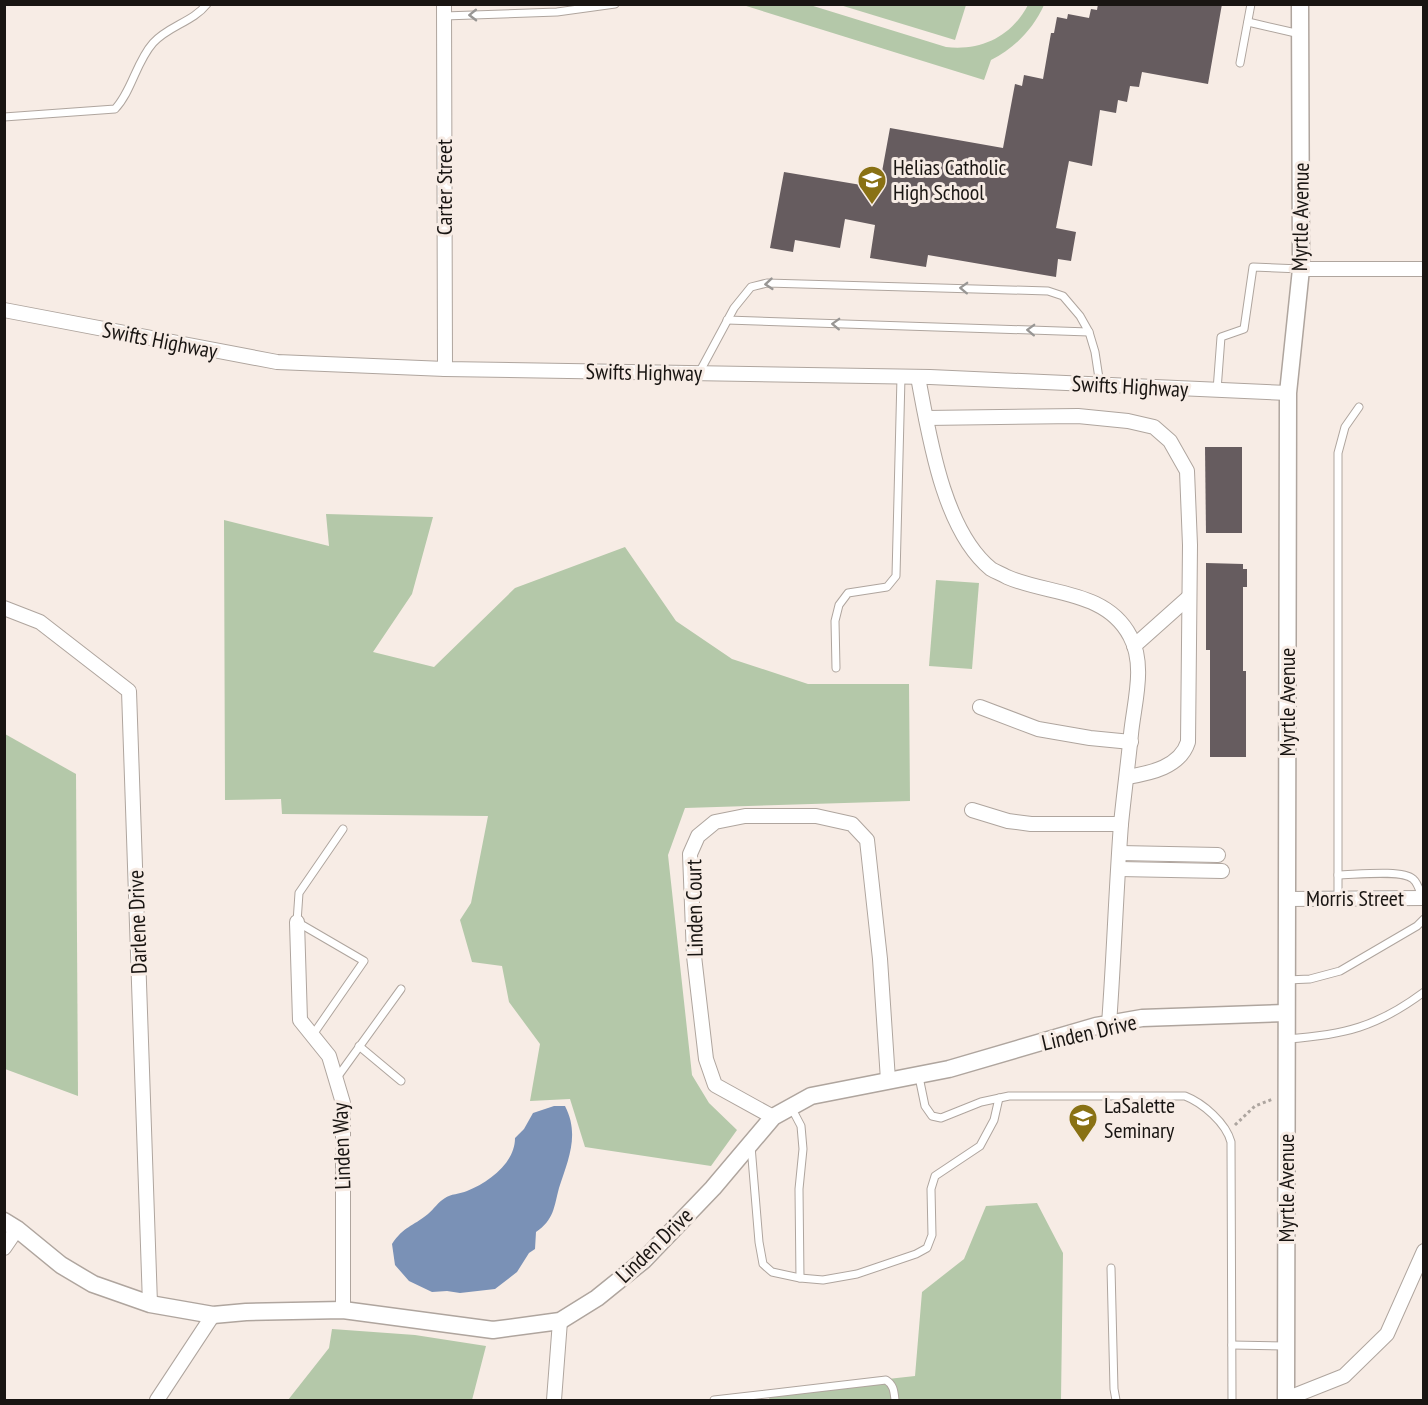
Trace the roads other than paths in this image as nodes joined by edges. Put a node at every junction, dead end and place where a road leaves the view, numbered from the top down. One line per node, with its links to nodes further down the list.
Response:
1 (207, 4): 9 (lane)
2 (615, 4): 5 (lane, one-way to 5)
3 (1251, 4): 6 (lane)
4 (1300, 4): 7 (street, Myrtle Avenue)
5 (444, 10): 15 (street, Carter Street)
6 (1248, 22): 7 (lane); 8 (lane)
7 (1300, 34): 10 (street, Myrtle Avenue)
8 (1240, 63)
9 (4, 117)
10 (1301, 269): 11 (street); 20 (lane); 21 (street, Myrtle Avenue)
11 (1424, 269)
12 (4, 310): 15 (street, Swifts Highway)
13 (727, 320): 14 (lane, one-way to 13); 14 (lane, one-way to 13); 16 (lane)
14 (1089, 332): 19 (lane)
15 (445, 369): 16 (street, Swifts Highway)
16 (699, 373): 17 (street, Swifts Highway)
17 (901, 377): 18 (street, Swifts Highway); 27 (lane)
18 (918, 377): 19 (street, Swifts Highway); 23 (street)
19 (1100, 385): 20 (street, Swifts Highway)
20 (1217, 390): 21 (street, Swifts Highway)
21 (1288, 393): 40 (street, Myrtle Avenue)
22 (1359, 406): 38 (lane)
23 (926, 418): 24 (street); 26 (street)
24 (1189, 597): 26 (street); 30 (street)
25 (4, 608): 65 (street, Darlene Drive)
26 (1134, 646): 29 (street)
27 (836, 668)
28 (980, 707): 29 (street)
29 (1131, 742): 30 (street)
30 (1127, 777): 32 (street)
31 (972, 810): 32 (street)
32 (1122, 824): 34 (street)
33 (343, 829): 43 (lane)
34 (1120, 853): 35 (street); 36 (street)
35 (1218, 855)
36 (1119, 869): 37 (street); 48 (street)
37 (1222, 871)
38 (1338, 875): 39 (lane); 41 (lane)
39 (1338, 898): 40 (street, Morris Street); 41 (street, Morris Street)
40 (1286, 899): 44 (street, Myrtle Avenue)
41 (1423, 899)
42 (1424, 919): 44 (lane)
43 (297, 922): 49 (street, Linden Way); 49 (lane)
44 (1286, 980): 47 (street, Myrtle Avenue)
45 (401, 989): 51 (lane)
46 (1424, 992): 50 (lane)
47 (1286, 1013): 48 (street, Linden Drive); 50 (street, Myrtle Avenue)
48 (1109, 1024): 52 (street, Linden Drive)
49 (312, 1036): 53 (street, Linden Way)
50 (1286, 1039): 70 (street, Myrtle Avenue)
51 (360, 1046): 53 (lane); 55 (lane)
52 (918, 1075): 54 (street, Linden Drive); 56 (lane)
53 (336, 1079): 66 (street, Linden Way)
54 (888, 1080): 57 (street, Linden Drive); 58 (street, Linden Court)
55 (401, 1081)
56 (999, 1098): 64 (lane); 69 (lane)
57 (791, 1107): 58 (street, Linden Drive); 64 (lane)
58 (773, 1117): 59 (street, Linden Drive)
59 (751, 1144): 64 (lane); 68 (street, Linden Drive)
60 (11, 1225): 61 (street); 65 (street, Linden Drive)
61 (4, 1248)
62 (1424, 1251): 71 (street)
63 (1111, 1268): 76 (lane)
64 (800, 1278)
65 (150, 1305): 67 (street, Linden Drive)
66 (343, 1310): 67 (street, Linden Drive); 68 (street, Linden Drive)
67 (213, 1314): 72 (street)
68 (560, 1321): 73 (street)
69 (1232, 1345): 70 (lane); 77 (lane)
70 (1286, 1346): 71 (street, Myrtle Avenue)
71 (1286, 1400)
72 (157, 1401)
73 (554, 1401)
74 (714, 1401): 75 (lane)
75 (895, 1401)
76 (1116, 1401)
77 (1232, 1401)

